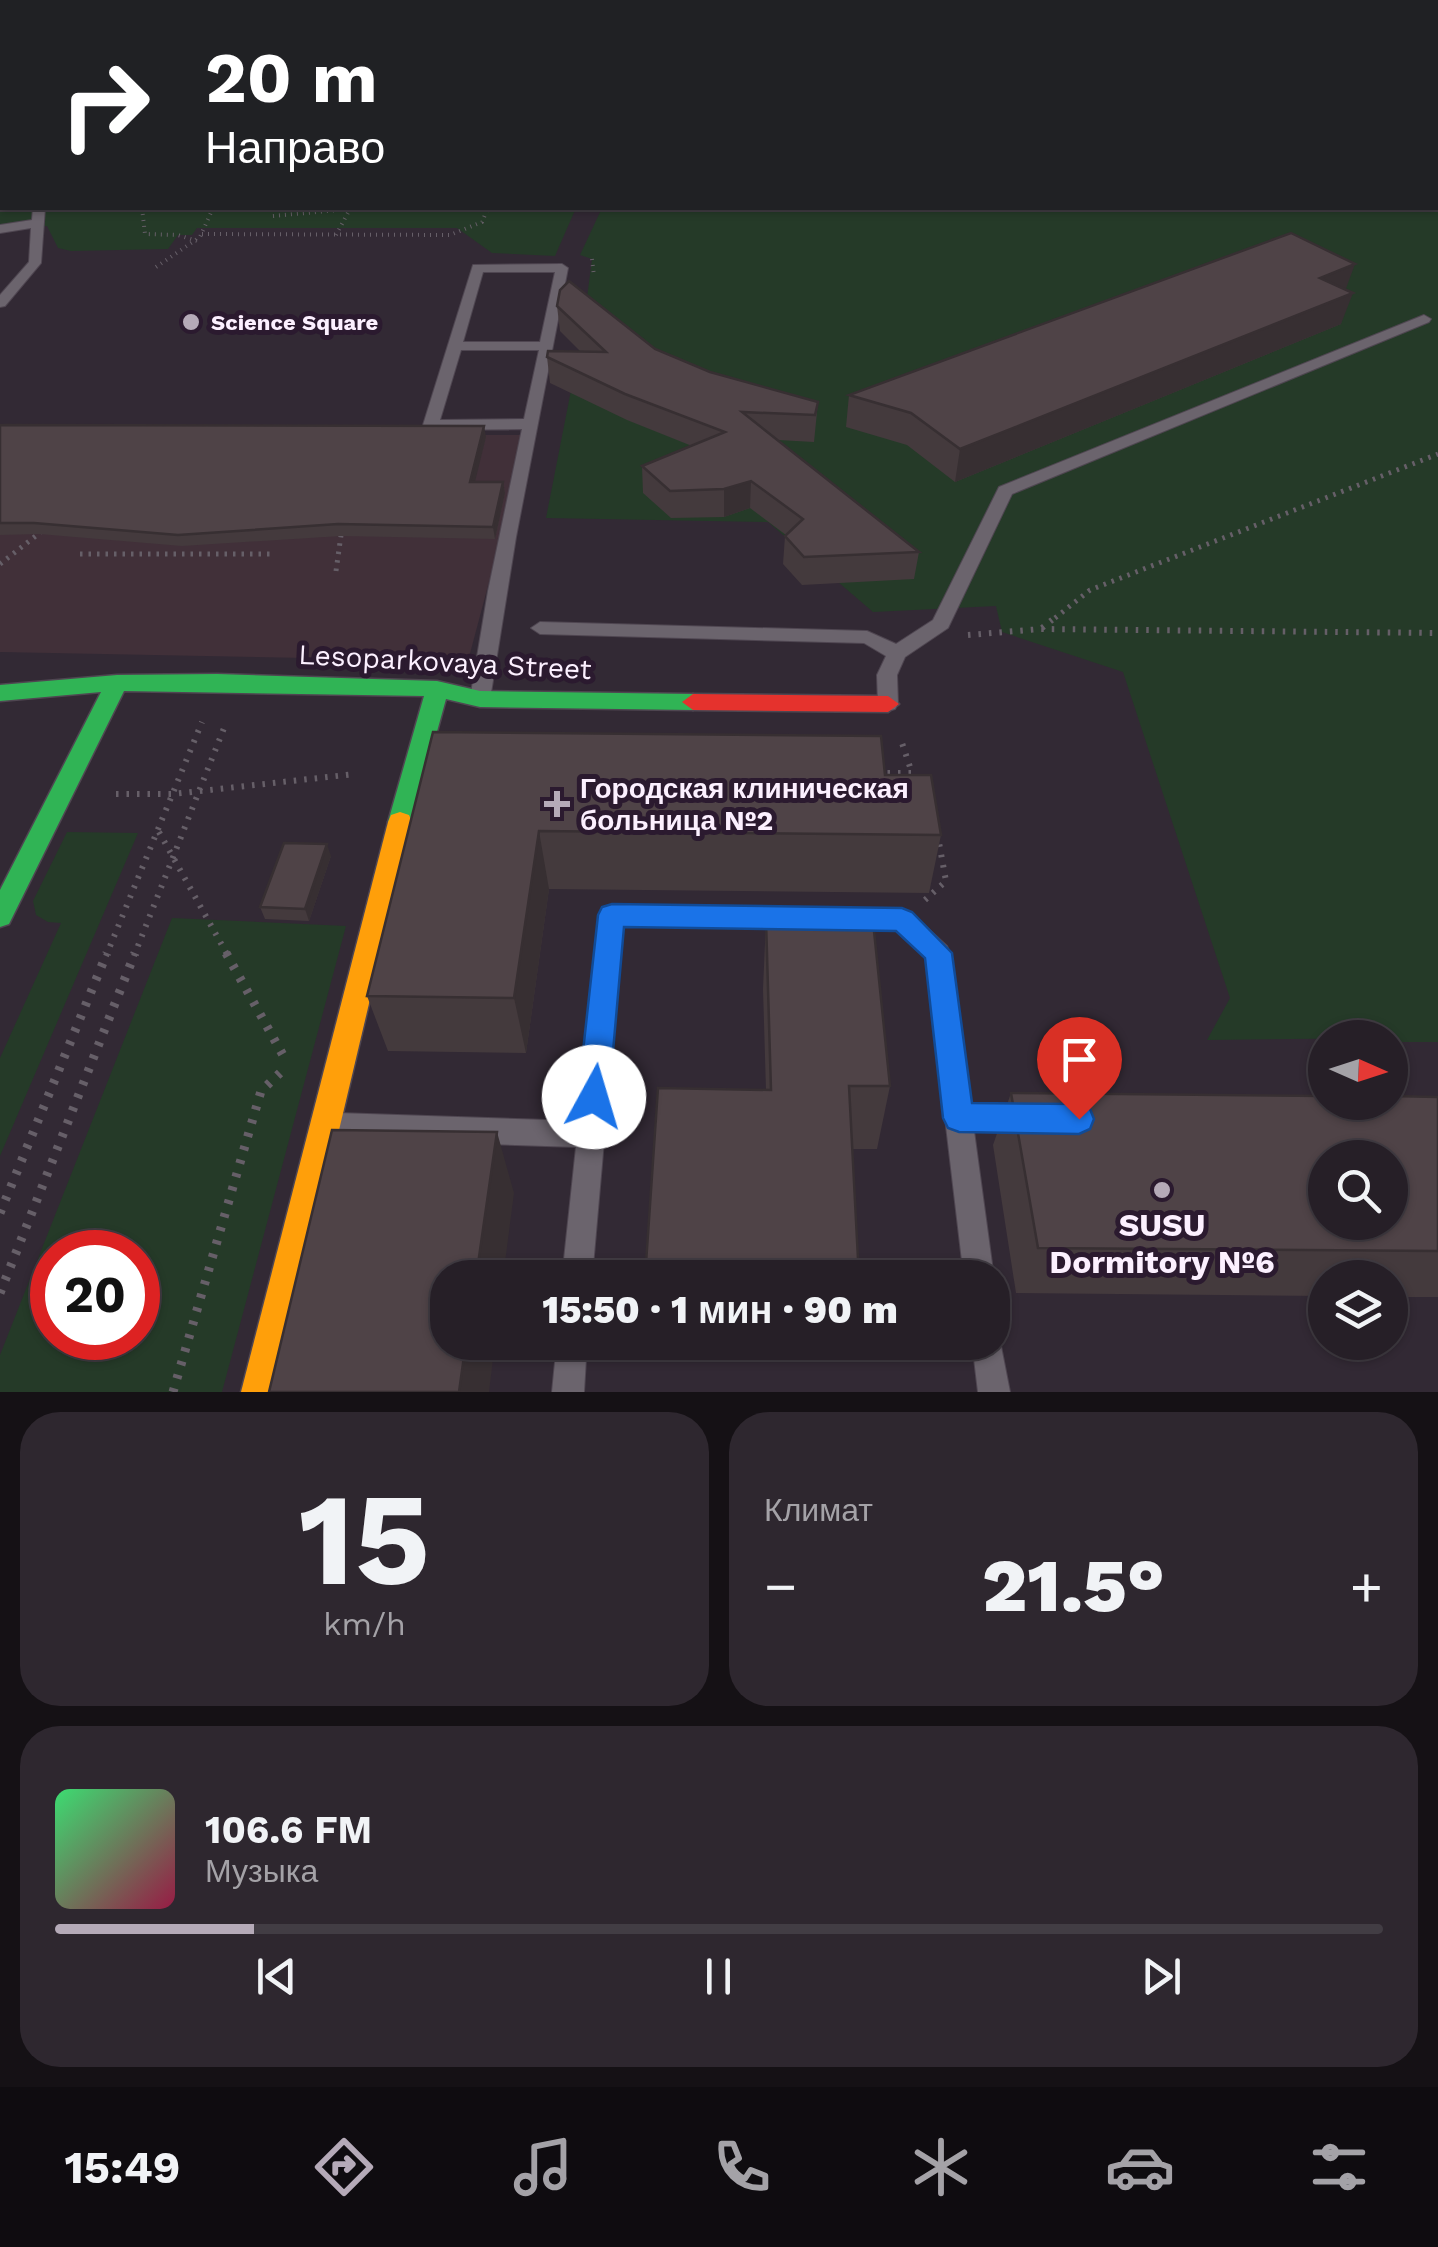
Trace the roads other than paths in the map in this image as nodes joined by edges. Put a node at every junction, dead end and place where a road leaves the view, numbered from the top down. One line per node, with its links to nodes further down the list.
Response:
1 (38, 215): 2 (lane); 3 (lane)
2 (0, 229)
3 (0, 303)
4 (1424, 319): 9 (lane)
5 (455, 346): 6 (lane); 6 (lane); 7 (lane)
6 (547, 346): 7 (lane)
7 (532, 424): 13 (lane)
8 (540, 628): 9 (lane)
9 (897, 653): 14 (lane)
10 (117, 683): 11 (street, Lesoparkovaya Street); 12 (street, Lesoparkovaya Street); 17 (street)
11 (437, 688): 13 (street, Lesoparkovaya Street); 20 (street)
12 (7, 693): 15 (street)
13 (480, 698): 14 (street, Lesoparkovaya Street)
14 (888, 704)
15 (0, 717)
16 (0, 898): 17 (street)
17 (0, 913)
18 (959, 1118): 19 (lane); 21 (lane); 23 (lane)
19 (1059, 1119)
20 (326, 1126): 21 (lane); 26 (street)
21 (590, 1134): 22 (lane)
22 (580, 1260)
23 (977, 1260)
24 (571, 1360): 27 (lane)
25 (990, 1360): 28 (lane)
26 (259, 1392)
27 (568, 1392)
28 (994, 1392)

